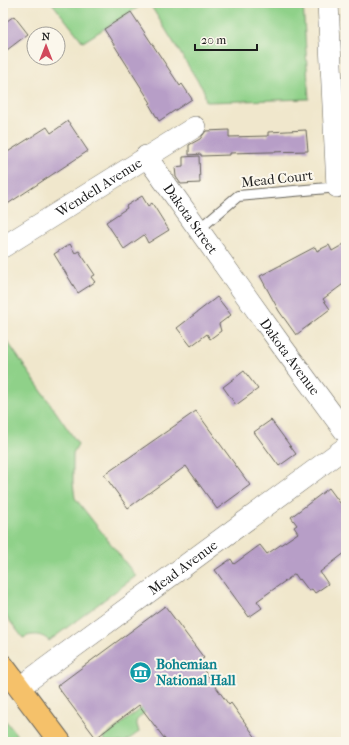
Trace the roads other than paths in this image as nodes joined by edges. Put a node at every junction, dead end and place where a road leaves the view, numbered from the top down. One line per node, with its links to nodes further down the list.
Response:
1 (328, 3): 4 (street)
2 (195, 127): 3 (street, Wendell Avenue)
3 (146, 156): 5 (street, Dakota Street); 6 (street, Wendell Avenue)
4 (342, 187): 5 (lane, Mead Court)
5 (198, 230): 7 (street, Dakota Street)
6 (3, 247)
7 (236, 280): 8 (street, Dakota Avenue)
8 (346, 433)
9 (346, 447): 11 (street, Mead Avenue)
10 (3, 666): 11 (main road)
11 (20, 687): 12 (main road)
12 (60, 742)

